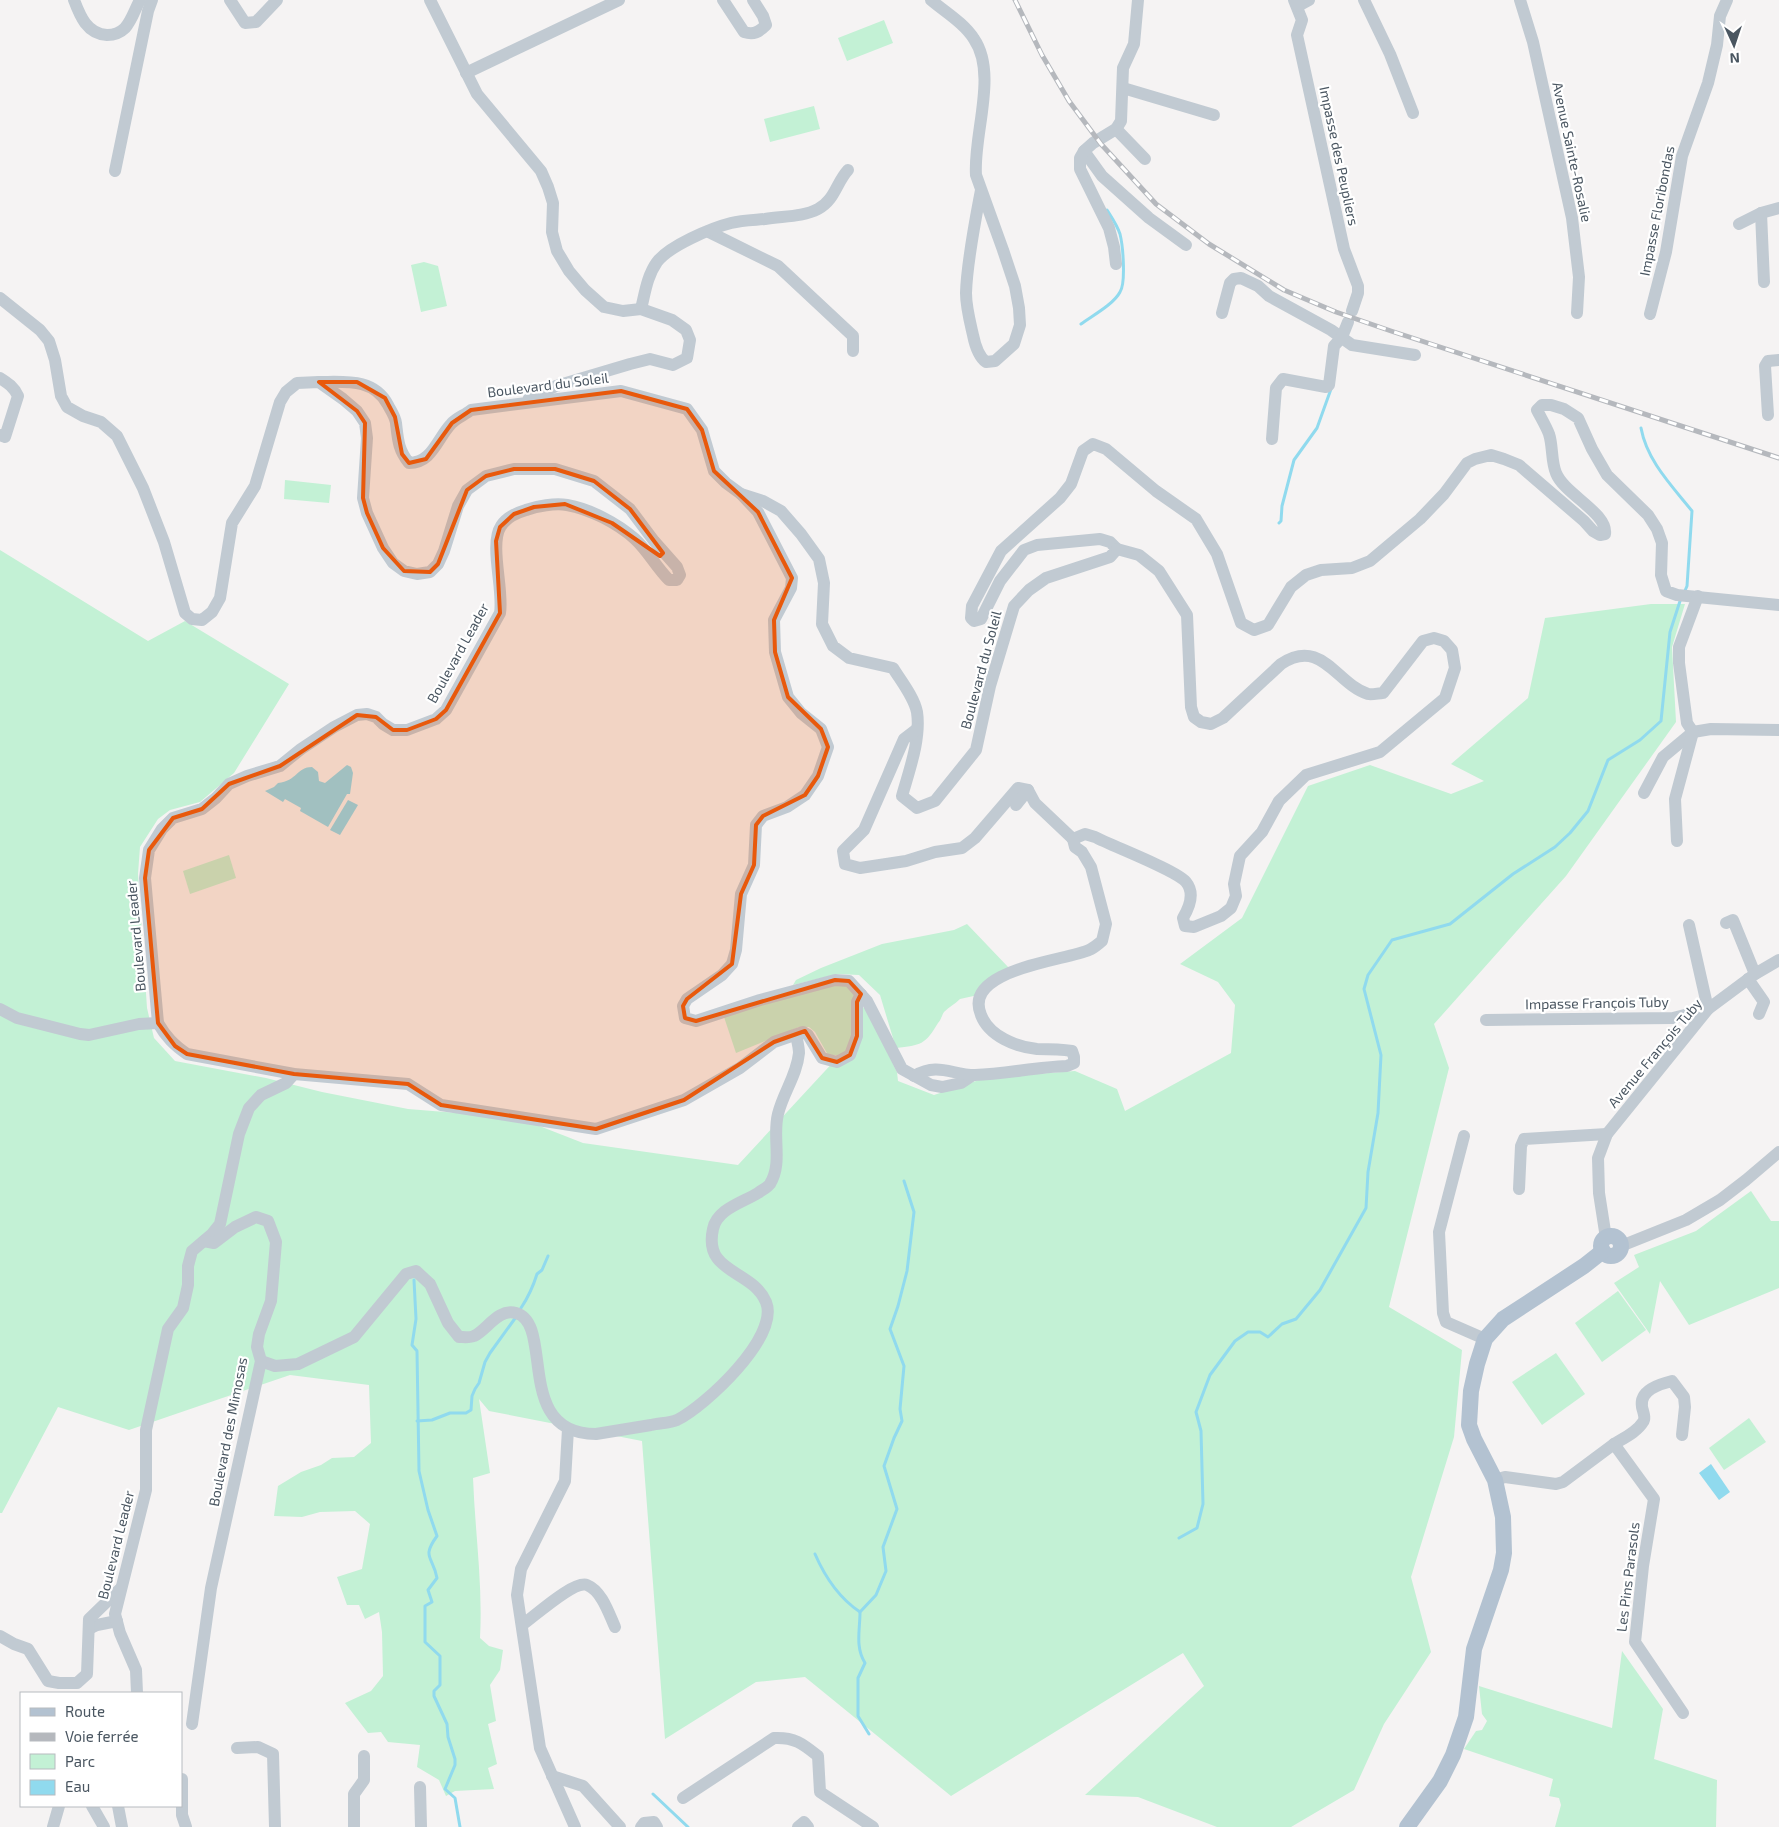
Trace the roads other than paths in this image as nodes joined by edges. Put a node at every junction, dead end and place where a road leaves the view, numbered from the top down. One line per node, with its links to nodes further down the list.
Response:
1 (74, 0): 2 (street)
2 (140, 0)
3 (152, 0): 24 (street)
4 (230, 0): 5 (street)
5 (277, 0)
6 (430, 0): 16 (street)
7 (619, 0): 16 (street)
8 (723, 0): 9 (street)
9 (753, 0)
10 (931, 0): 25 (street)
11 (1138, 0): 17 (street)
12 (1364, 0): 18 (street)
13 (1520, 0): 36 (street, Avenue Sainte-Rosalie)
14 (1727, 0): 37 (street, Impasse Floribondas)
15 (1300, 2): 38 (street, Impasse des Peupliers)
16 (466, 73): 34 (street)
17 (1123, 88): 19 (street); 20 (street)
18 (1413, 114)
19 (1214, 115)
20 (1116, 129): 21 (street); 22 (street)
21 (1084, 151): 30 (street); 31 (street)
22 (1145, 159)
23 (848, 170): 29 (street)
24 (115, 171)
25 (981, 190): 25 (street)
26 (1779, 208): 27 (street)
27 (1761, 213): 28 (street); 32 (street)
28 (1739, 224)
29 (709, 232): 34 (street); 39 (street)
30 (1186, 245)
31 (1116, 264)
32 (1764, 282)
33 (0, 298): 43 (street)
34 (641, 309): 46 (street)
35 (1222, 313): 38 (street)
36 (1577, 313)
37 (1650, 314)
38 (1342, 337): 40 (street); 50 (street, Impasse des Peupliers)
39 (853, 352)
40 (1415, 355)
41 (1779, 360): 48 (street)
42 (0, 378): 45 (street)
43 (319, 382): 46 (street, Boulevard du Soleil); 74 (street, Boulevard Leader)
44 (0, 388): 45 (street)
45 (18, 396): 47 (street)
46 (524, 403): 51 (street, Boulevard du Soleil)
47 (6, 414): 49 (street)
48 (1768, 415)
49 (0, 435)
50 (1272, 439)
51 (741, 494): 55 (street, Boulevard du Soleil); 69 (street)
52 (1117, 549): 53 (street, Boulevard du Soleil); 55 (street, Boulevard du Soleil); 61 (street)
53 (1688, 596): 54 (street); 57 (street)
54 (1779, 605)
55 (917, 729): 63 (street)
56 (1779, 730): 57 (street)
57 (1693, 732): 59 (street); 62 (street)
58 (1028, 790): 60 (street); 60 (street); 63 (street)
59 (1644, 793)
60 (1026, 805): 61 (street)
61 (1073, 839): 77 (street)
62 (1677, 841)
63 (860, 868): 64 (street)
64 (873, 876)
65 (1726, 923): 68 (street)
66 (1689, 925): 71 (street)
67 (1779, 960): 68 (street, Avenue François Tuby)
68 (1752, 976): 71 (street, Avenue François Tuby); 72 (street)
69 (862, 994): 75 (street); 78 (street)
70 (0, 1008): 74 (street)
71 (1708, 1009): 73 (street, Impasse François Tuby); 79 (street, Avenue François Tuby)
72 (1772, 1015)
73 (1486, 1020)
74 (158, 1023): 76 (street)
75 (796, 1035): 76 (street); 88 (street)
76 (294, 1074): 83 (street, Boulevard Leader)
77 (973, 1075): 78 (street); 78 (street)
78 (914, 1076)
79 (1607, 1134): 82 (street); 84 (street, Avenue François Tuby)
80 (1464, 1136): 86 (street)
81 (1779, 1152): 85 (street)
82 (1519, 1189)
83 (204, 1241): 87 (street, Boulevard des Mimosas); 92 (street, Boulevard Leader)
84 (1604, 1244): 85 (main road); 86 (main road)
85 (1621, 1246)
86 (1485, 1339): 91 (main road)
87 (261, 1361): 88 (street); 100 (street, Boulevard des Mimosas)
88 (568, 1429): 94 (street)
89 (1682, 1435): 90 (street)
90 (1614, 1444): 91 (street); 99 (street, Les Pins Parasols)
91 (1495, 1480): 107 (main road)
92 (120, 1589): 93 (street, Boulevard Leader); 96 (street)
93 (117, 1621): 96 (street); 98 (street, Boulevard Leader)
94 (522, 1625): 95 (street); 103 (street)
95 (614, 1627)
96 (89, 1629): 97 (street)
97 (0, 1636)
98 (137, 1692)
99 (1683, 1713)
100 (192, 1724)
101 (237, 1748): 115 (street)
102 (364, 1756): 116 (street)
103 (552, 1776): 118 (street); 119 (street)
104 (182, 1779): 114 (street)
105 (420, 1787): 117 (street)
106 (682, 1798): 124 (street)
107 (1424, 1804): 125 (main road); 126 (main road)
108 (59, 1807): 111 (street)
109 (93, 1807): 112 (street)
110 (118, 1807): 113 (street)
111 (53, 1827)
112 (104, 1827)
113 (122, 1827)
114 (186, 1827)
115 (275, 1827)
116 (354, 1827)
117 (421, 1827)
118 (575, 1827)
119 (620, 1827)
120 (641, 1827): 121 (street)
121 (657, 1827)
122 (798, 1827): 123 (street)
123 (808, 1827)
124 (873, 1827)
125 (1396, 1827)
126 (1406, 1827)

